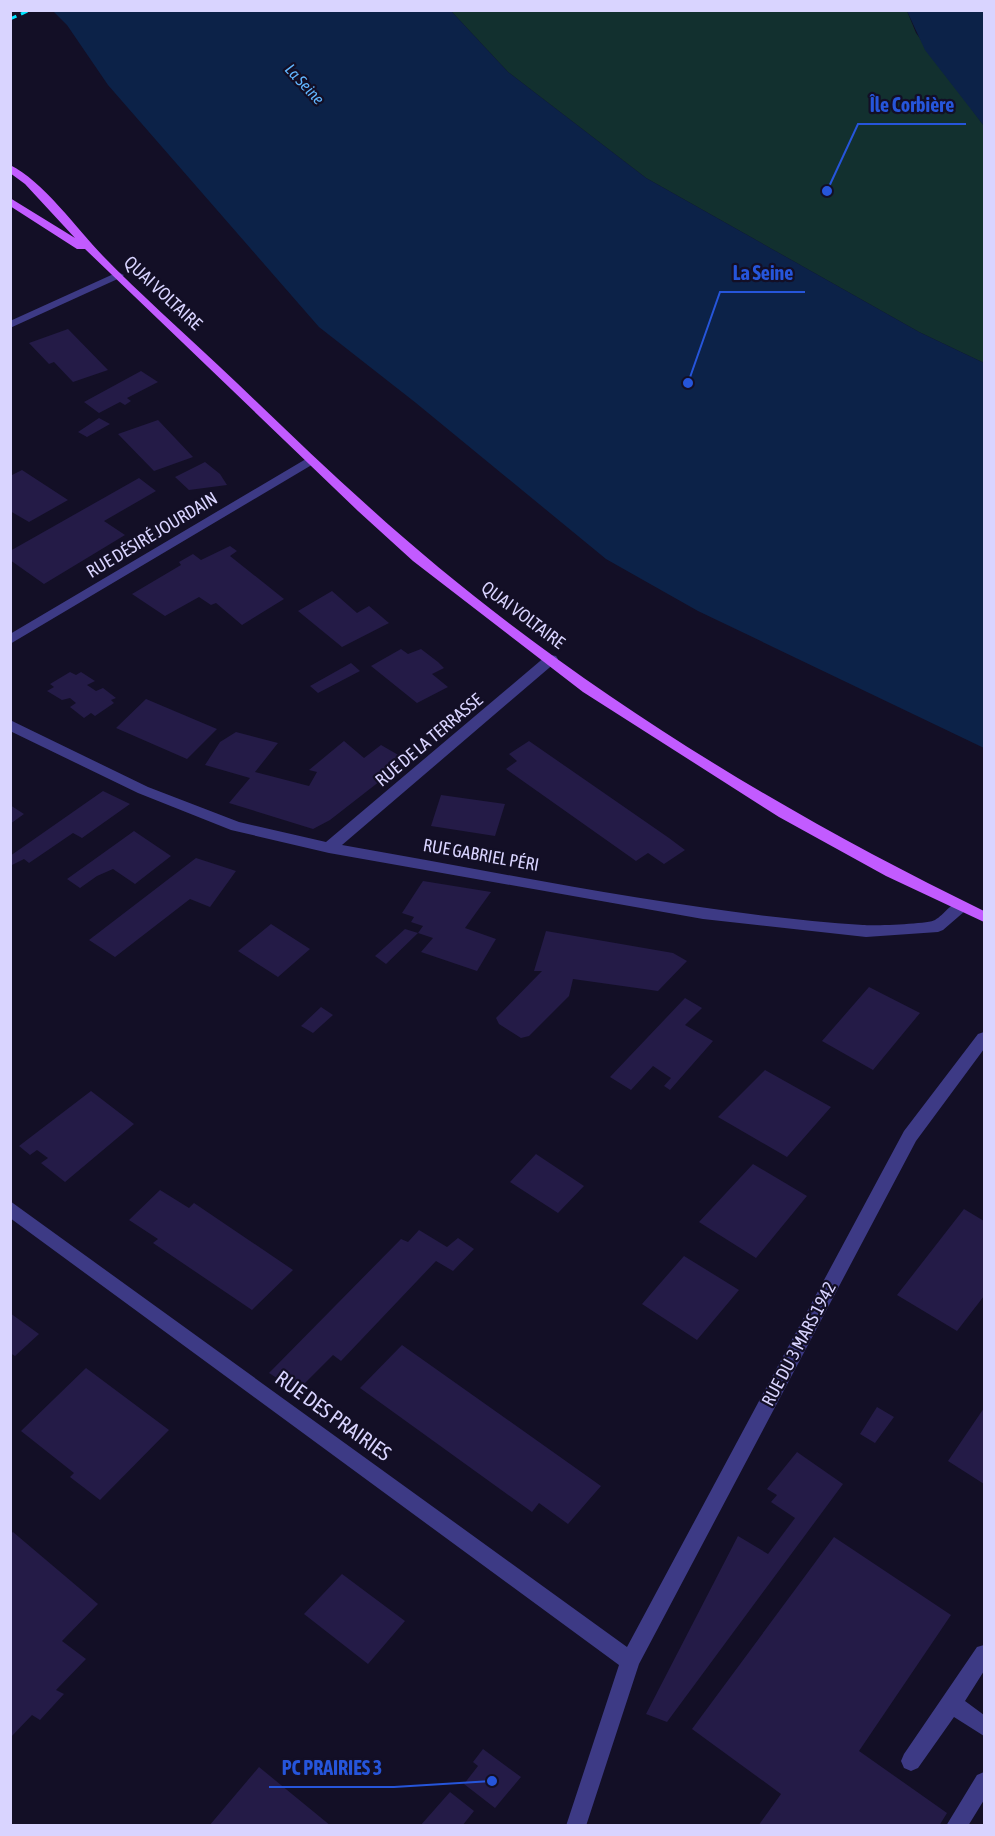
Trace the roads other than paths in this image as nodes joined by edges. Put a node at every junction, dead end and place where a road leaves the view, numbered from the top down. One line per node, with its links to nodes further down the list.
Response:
1 (10, 168): 3 (main road, QUAI VOLTAIRE)
2 (10, 201): 3 (main road, QUAI VOLTAIRE)
3 (100, 259): 4 (main road, QUAI VOLTAIRE)
4 (118, 275): 5 (street); 6 (main road, QUAI VOLTAIRE)
5 (10, 325)
6 (311, 460): 7 (street, RUE DÉSIRÉ JOURDAIN); 8 (main road, QUAI VOLTAIRE)
7 (10, 640)
8 (551, 659): 10 (street, RUE DE LA TERRASSE); 11 (main road, QUAI VOLTAIRE)
9 (10, 725): 10 (street, RUE GABRIEL PÉRI)
10 (329, 848): 11 (street, RUE GABRIEL PÉRI)
11 (960, 907): 12 (main road, QUAI VOLTAIRE)
12 (984, 917)
13 (984, 1038): 16 (street, RUE DU 3 MARS 1942)
14 (10, 1208): 16 (street, RUE DES PRAIRIES)
15 (984, 1654): 17 (street)
16 (630, 1661): 21 (street, RUE DU 3 MARS 1942)
17 (952, 1704): 18 (street); 19 (street)
18 (984, 1726)
19 (910, 1761)
20 (984, 1782): 22 (street)
21 (576, 1826)
22 (956, 1826)

